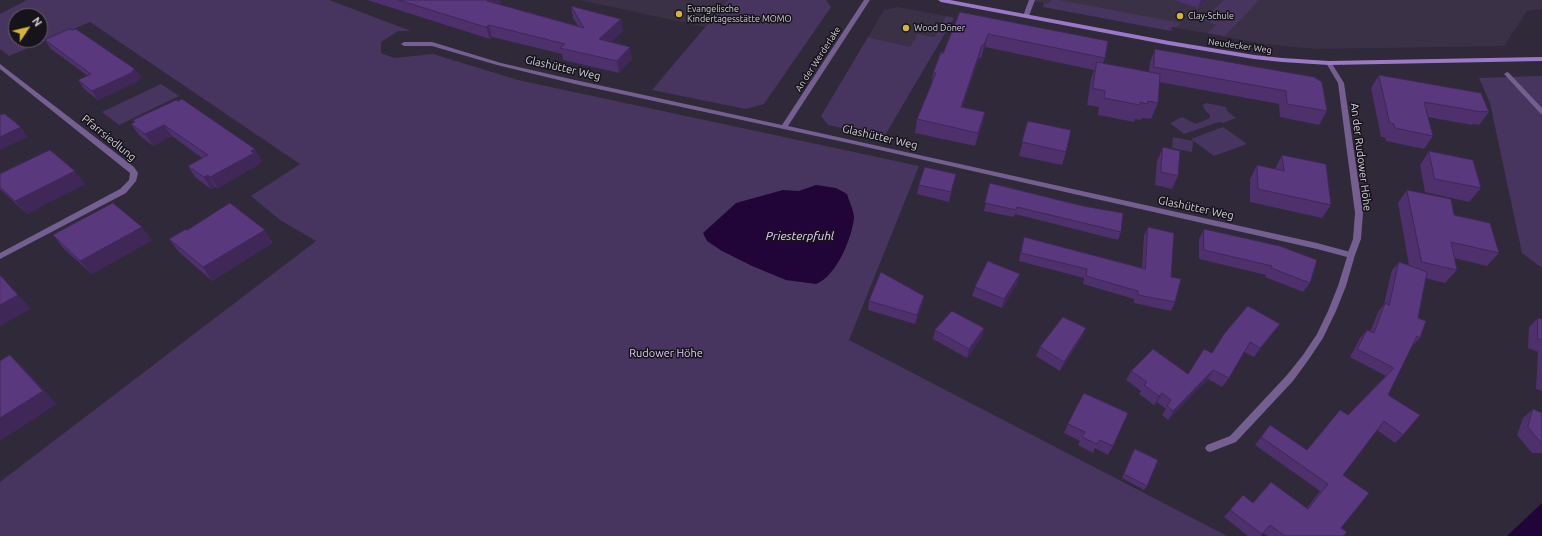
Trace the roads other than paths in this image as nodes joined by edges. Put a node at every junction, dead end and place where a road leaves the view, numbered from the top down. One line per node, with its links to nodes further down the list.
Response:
1 (867, 0): 11 (street, An der Werderlake)
2 (941, 0): 4 (street, Neudecker Weg)
3 (1032, 0): 4 (street)
4 (1026, 16): 7 (street, Neudecker Weg)
5 (404, 44): 11 (street, Glashütter Weg)
6 (1542, 59): 7 (street, Neudecker Weg)
7 (1329, 63): 12 (street, An der Rudower Höhe)
8 (0, 66): 13 (street, Pfarrsiedlung)
9 (1507, 74): 10 (street)
10 (1542, 112)
11 (784, 127): 12 (street, Glashütter Weg)
12 (1351, 255): 14 (street, An der Rudower Höhe)
13 (0, 256)
14 (1210, 448)

